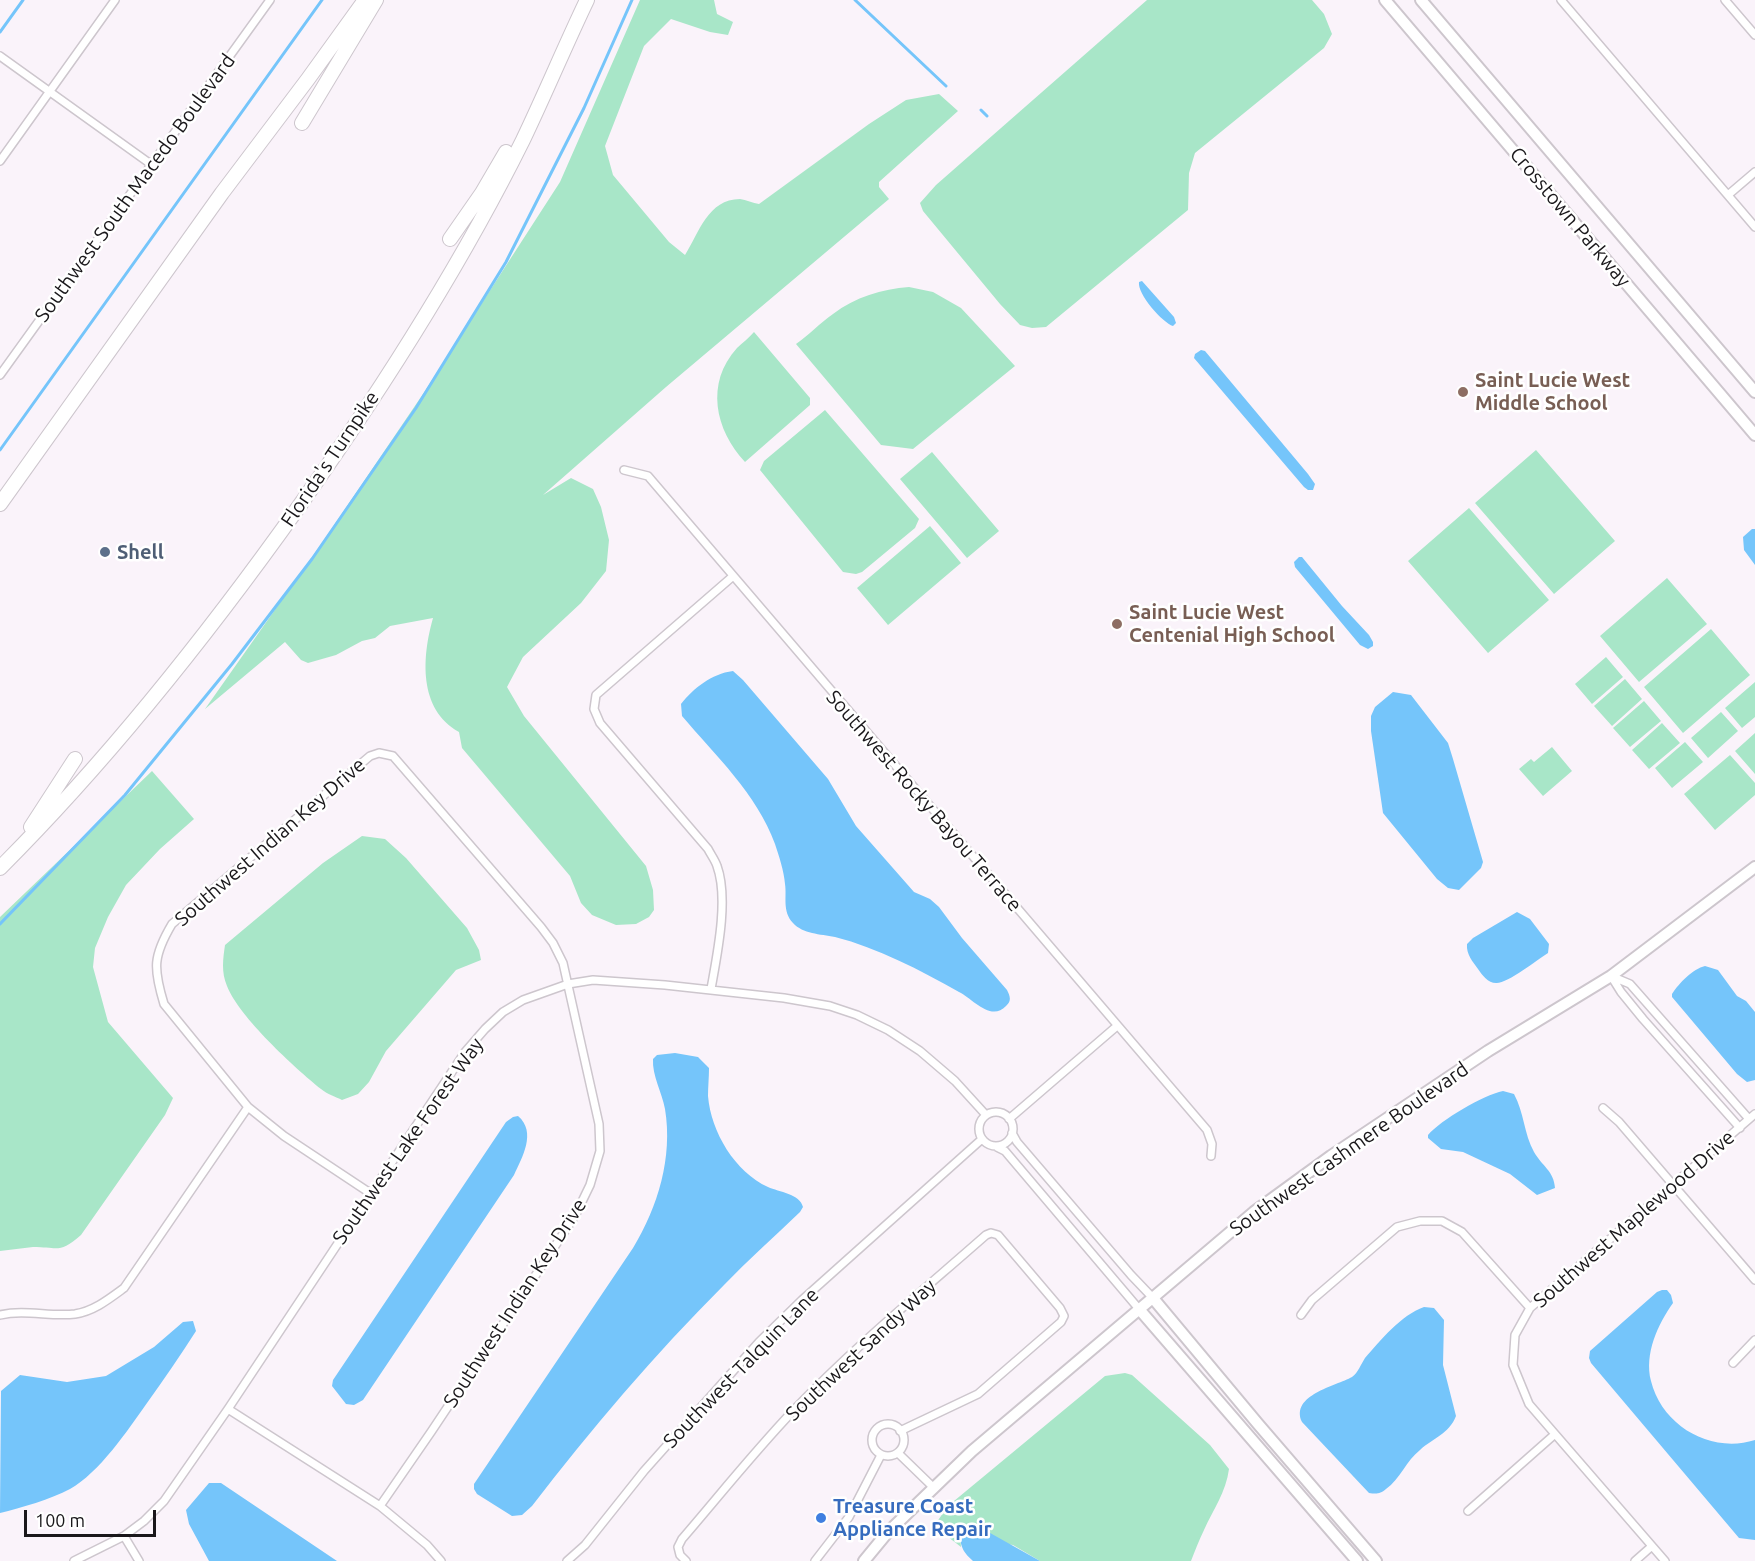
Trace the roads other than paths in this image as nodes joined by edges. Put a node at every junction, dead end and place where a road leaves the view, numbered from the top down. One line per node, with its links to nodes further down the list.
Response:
1 (116, 0): 12 (street)
2 (270, 0): 16 (street, Southwest South Macedo Boulevard)
3 (365, 0): 25 (highway)
4 (376, 0): 14 (highway)
5 (587, 0): 13 (highway, Florida's Turnpike)
6 (1385, 0): 23 (street, Crosstown Parkway)
7 (1421, 0): 22 (street, Crosstown Parkway)
8 (1561, 0): 18 (street)
9 (1725, 0): 10 (street)
10 (1755, 35)
11 (0, 56): 12 (street)
12 (50, 91): 15 (street); 16 (street)
13 (540, 101): 20 (highway); 28 (highway, Florida's Turnpike)
14 (302, 123)
15 (0, 161)
16 (152, 165): 21 (street, Southwest South Macedo Boulevard)
17 (1755, 172): 18 (street)
18 (1728, 195): 19 (street)
19 (1755, 226)
20 (450, 239)
21 (0, 375)
22 (1755, 392)
23 (1755, 435)
24 (624, 470): 26 (street, Southwest Rocky Bayou Terrace)
25 (0, 504)
26 (732, 577): 32 (street); 33 (street, Southwest Rocky Bayou Terrace)
27 (75, 759): 28 (highway)
28 (0, 867)
29 (1755, 867): 30 (street, Southwest Cashmere Boulevard)
30 (1611, 976): 37 (street); 39 (street); 49 (street, Southwest Cashmere Boulevard)
31 (568, 984): 32 (street, Southwest Lake Forest Way); 34 (street, Southwest Indian Key Drive); 45 (street, Southwest Lake Forest Way); 62 (street, Southwest Indian Key Drive)
32 (711, 989): 36 (street, Southwest Lake Forest Way)
33 (1117, 1026): 38 (street); 43 (street, Southwest Rocky Bayou Terrace)
34 (248, 1107): 45 (street, Southwest Indian Key Drive); 52 (street)
35 (1603, 1108): 44 (street)
36 (987, 1115): 38 (street); 41 (street)
37 (1752, 1117): 39 (street, Southwest Maplewood Drive)
38 (1009, 1119): 40 (street)
39 (1740, 1128): 44 (street, Southwest Maplewood Drive)
40 (1012, 1133): 42 (street); 46 (street)
41 (982, 1139): 42 (street); 69 (street, Southwest Talquin Lane)
42 (997, 1146): 47 (street)
43 (1211, 1156)
44 (1674, 1185): 48 (street); 50 (street, Southwest Maplewood Drive)
45 (370, 1193): 56 (street, Southwest Lake Forest Way)
46 (1064, 1198): 47 (street); 49 (street)
47 (1055, 1210): 51 (street)
48 (1755, 1280)
49 (1152, 1297): 51 (street, Southwest Cashmere Boulevard); 74 (street)
50 (1530, 1308): 53 (street); 58 (street, Southwest Maplewood Drive)
51 (1138, 1309): 61 (street, Southwest Cashmere Boulevard); 73 (street)
52 (0, 1315)
53 (1301, 1315)
54 (1755, 1340): 55 (street)
55 (1733, 1363)
56 (228, 1409): 62 (street); 64 (street, Southwest Lake Forest Way)
57 (900, 1431): 59 (street); 60 (street); 70 (street, Southwest Sandy Way)
58 (1554, 1435): 63 (street); 65 (street, Southwest Maplewood Drive)
59 (898, 1453): 60 (street); 61 (street)
60 (881, 1455): 71 (street)
61 (933, 1487): 72 (street, Southwest Cashmere Boulevard)
62 (380, 1506): 68 (street)
63 (1468, 1511)
64 (124, 1536): 66 (street, Southwest Lake Forest Way); 67 (street)
65 (1652, 1546): 75 (street); 76 (street, Southwest Maplewood Drive)
66 (74, 1561)
67 (139, 1561)
68 (441, 1561)
69 (567, 1561)
70 (686, 1561)
71 (815, 1561)
72 (864, 1561)
73 (1357, 1561)
74 (1376, 1561)
75 (1635, 1561)
76 (1665, 1561)

